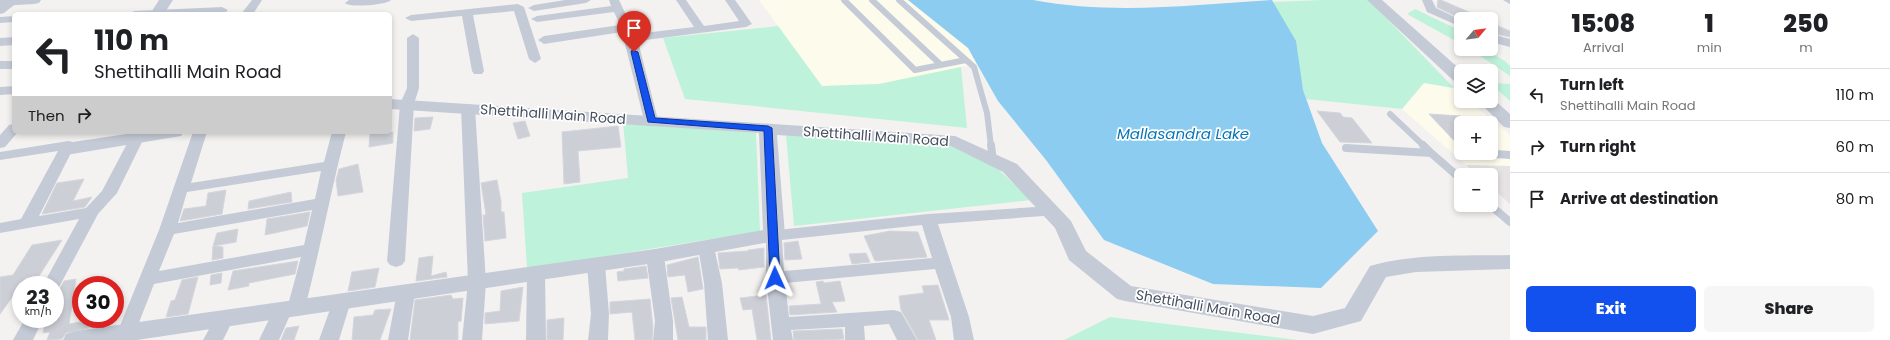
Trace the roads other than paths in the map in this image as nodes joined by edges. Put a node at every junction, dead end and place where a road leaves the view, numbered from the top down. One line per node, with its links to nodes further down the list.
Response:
1 (34, 0): 14 (street)
2 (166, 0): 19 (street)
3 (257, 0): 21 (street)
4 (386, 0): 13 (street)
5 (586, 0): 16 (street)
6 (681, 0): 29 (street)
7 (730, 0): 29 (street)
8 (844, 0): 40 (lane)
9 (872, 0): 40 (lane)
10 (899, 0): 38 (lane)
11 (1374, 0): 43 (street)
12 (1427, 0): 28 (street)
13 (350, 1): 22 (street)
14 (7, 2): 18 (street)
15 (616, 4): 26 (street); 30 (street)
16 (534, 8)
17 (222, 10): 20 (street)
18 (0, 11)
19 (158, 12)
20 (190, 12)
21 (248, 12)
22 (350, 12)
23 (467, 12): 24 (street); 37 (street); 42 (street)
24 (411, 18)
25 (12, 19): 27 (street)
26 (537, 19)
27 (0, 20)
28 (1454, 21)
29 (701, 29): 30 (street)
30 (629, 33): 32 (street); 50 (street)
31 (413, 38): 46 (street)
32 (544, 40)
33 (1498, 40): 36 (street)
34 (0, 42): 35 (street)
35 (12, 42)
36 (1510, 43)
37 (535, 59)
38 (966, 60): 40 (lane); 65 (lane)
39 (12, 65): 41 (street)
40 (941, 65)
41 (0, 66)
42 (478, 71)
43 (1454, 73)
44 (12, 90): 45 (street)
45 (0, 91)
46 (398, 104): 47 (street, Shettihalli Main Road); 82 (street)
47 (468, 108): 50 (street, Shettihalli Main Road); 90 (street)
48 (1494, 108): 51 (street)
49 (1390, 114): 61 (lane)
50 (651, 120): 52 (street, Shettihalli Main Road)
51 (1510, 123)
52 (768, 128): 65 (street, Shettihalli Main Road); 78 (street)
53 (12, 130): 59 (street)
54 (163, 134): 57 (street)
55 (199, 134): 68 (street)
56 (338, 134): 66 (street)
57 (138, 138): 58 (street); 71 (street)
58 (71, 142): 64 (street); 75 (street)
59 (0, 144)
60 (1346, 148): 61 (lane)
61 (1431, 153): 67 (lane)
62 (1498, 154): 63 (lane)
63 (1510, 155)
64 (0, 156)
65 (993, 160): 70 (street, Shettihalli Main Road)
66 (330, 165): 68 (street); 69 (street)
67 (1454, 173)
68 (180, 189): 77 (street)
69 (322, 203): 77 (street); 80 (street)
70 (1051, 210): 73 (street); 83 (street, Shettihalli Main Road)
71 (91, 212): 75 (street); 87 (street)
72 (1498, 212): 74 (lane)
73 (928, 219): 78 (street); 84 (street)
74 (1510, 222)
75 (27, 223): 76 (street)
76 (0, 228)
77 (167, 230): 89 (street)
78 (774, 235): 79 (street); 88 (street)
79 (706, 247): 81 (street); 109 (street)
80 (312, 249): 89 (street); 93 (street)
81 (655, 256): 85 (street); 108 (street)
82 (396, 261)
83 (1510, 262)
84 (942, 263): 88 (street); 112 (street)
85 (596, 264): 86 (street); 107 (street)
86 (536, 273): 90 (street); 106 (street)
87 (57, 276)
88 (775, 278): 97 (street)
89 (148, 279): 98 (street)
90 (477, 282): 91 (street); 105 (street)
91 (406, 292): 92 (street); 104 (street)
92 (342, 301): 93 (street); 103 (street)
93 (289, 309): 94 (street); 102 (street)
94 (225, 318): 98 (street); 101 (street)
95 (854, 319): 97 (street); 110 (street); 111 (street)
96 (29, 328): 99 (street)
97 (782, 332)
98 (134, 334): 100 (street)
99 (23, 340)
100 (75, 340)
101 (213, 340)
102 (269, 340)
103 (329, 340)
104 (398, 340)
105 (472, 340)
106 (536, 340)
107 (598, 340)
108 (663, 340)
109 (718, 340)
110 (855, 340)
111 (907, 340)
112 (964, 340)

